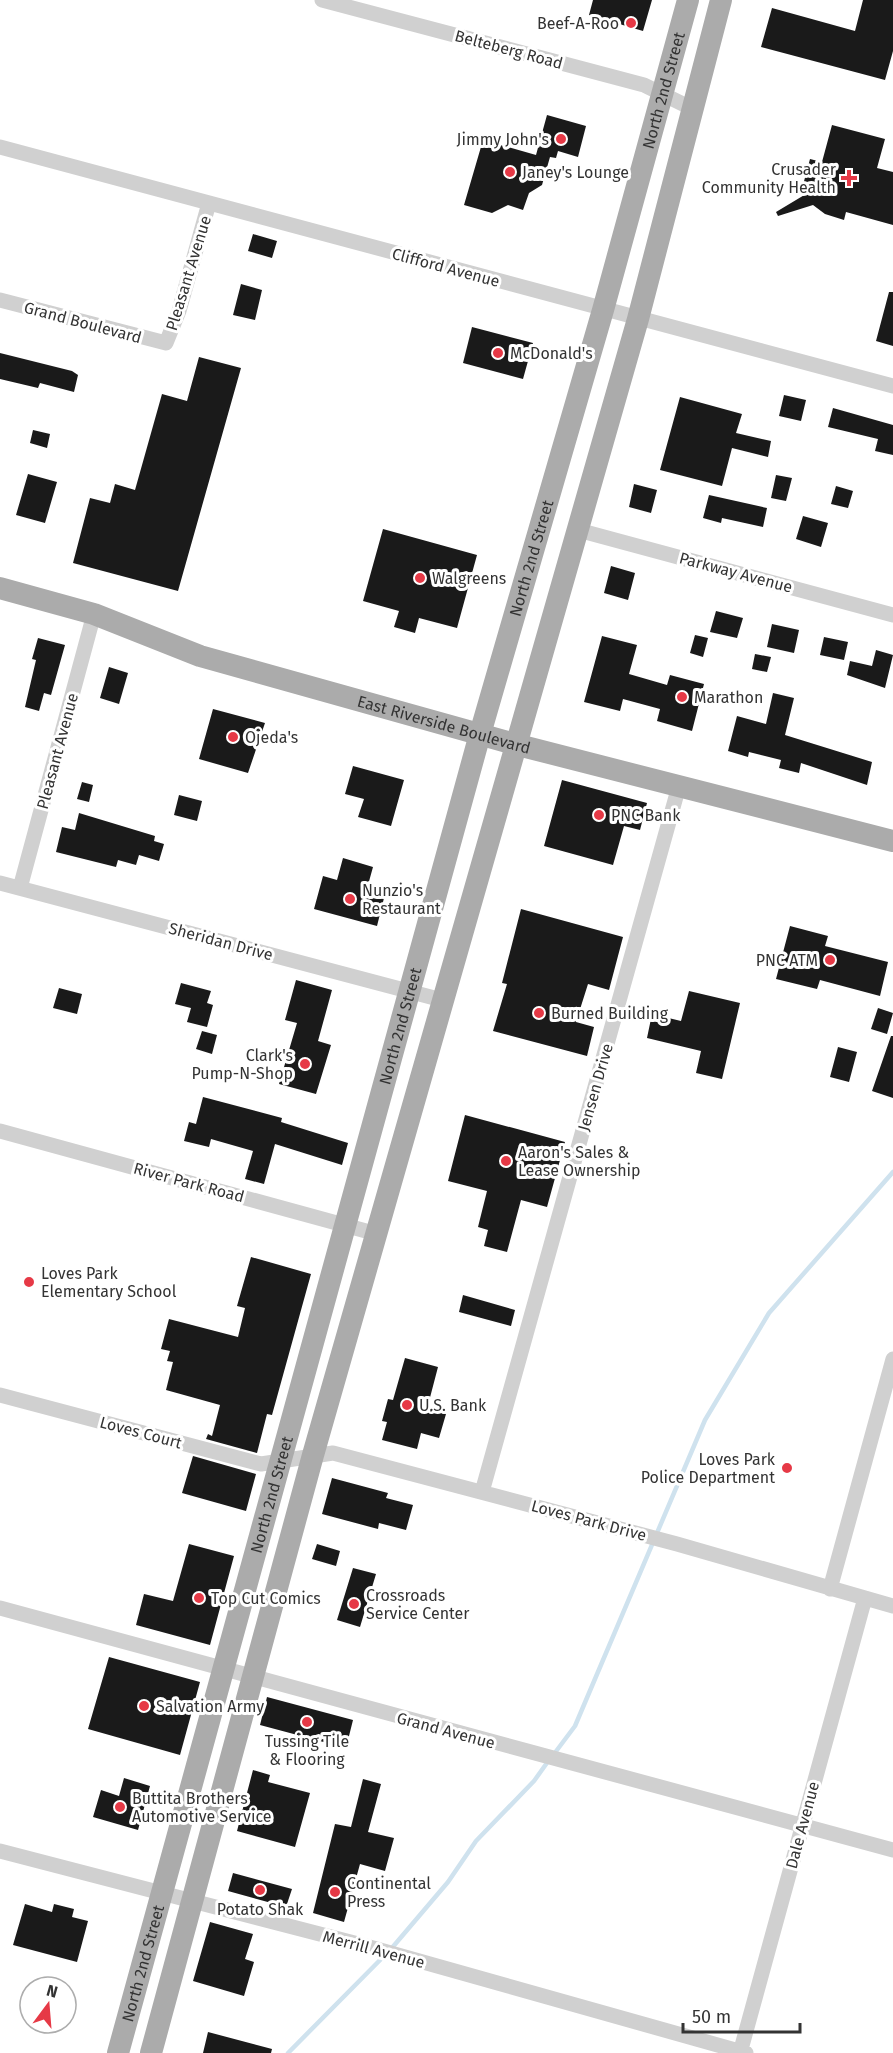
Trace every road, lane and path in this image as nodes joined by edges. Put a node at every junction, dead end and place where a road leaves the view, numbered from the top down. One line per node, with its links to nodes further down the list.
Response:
1 (322, 0): 4 (street, Belteberg Road)
2 (688, 0): 4 (main road, North 2nd Street)
3 (721, 0): 5 (main road, North 2nd Street)
4 (661, 95): 5 (street, Belteberg Road); 9 (main road, North 2nd Street)
5 (692, 108): 10 (main road, North 2nd Street)
6 (0, 147): 7 (street, Clifford Avenue)
7 (209, 203): 9 (street, Clifford Avenue); 11 (street, Pleasant Avenue)
8 (0, 300): 11 (street, Grand Boulevard)
9 (603, 310): 10 (street, Clifford Avenue); 13 (main road, North 2nd Street)
10 (638, 319): 12 (street, Clifford Avenue); 14 (main road, North 2nd Street)
11 (166, 343)
12 (893, 386)
13 (561, 453): 14 (main road); 19 (main road, North 2nd Street)
14 (597, 463): 15 (main road, North 2nd Street)
15 (578, 530): 18 (street, Parkway Avenue); 20 (main road, North 2nd Street)
16 (0, 588): 17 (main road, East Riverside Boulevard)
17 (94, 614): 19 (main road, East Riverside Boulevard); 24 (street, Pleasant Avenue)
18 (893, 615)
19 (480, 734): 20 (main road, East Riverside Boulevard); 25 (main road, North 2nd Street)
20 (518, 745): 21 (main road, East Riverside Boulevard); 26 (main road, North 2nd Street)
21 (679, 786): 22 (main road, East Riverside Boulevard); 34 (street, Jensen Drive)
22 (893, 841)
23 (0, 883): 24 (street, Sheridan Drive)
24 (20, 888): 25 (street, Sheridan Drive)
25 (410, 992): 26 (street, Sheridan Drive); 28 (main road, North 2nd Street)
26 (442, 1000): 29 (main road, North 2nd Street)
27 (0, 1131): 28 (street, River Park Road)
28 (347, 1225): 29 (street, River Park Road); 33 (main road, North 2nd Street)
29 (377, 1234): 32 (main road, North 2nd Street)
30 (893, 1359): 35 (street)
31 (0, 1395): 33 (street, Loves Court)
32 (313, 1455): 33 (street, Loves Park Drive); 34 (street, Loves Park Drive); 40 (main road, North 2nd Street)
33 (282, 1459): 39 (main road, North 2nd Street)
34 (482, 1492): 35 (street, Loves Park Drive)
35 (830, 1588): 36 (street, Loves Park Drive)
36 (865, 1598): 37 (street, Loves Park Drive); 41 (street, Dale Avenue)
37 (893, 1606)
38 (0, 1608): 39 (street, Grand Avenue)
39 (222, 1669): 40 (street, Grand Avenue); 44 (main road, North 2nd Street)
40 (254, 1677): 41 (street, Grand Avenue); 45 (main road, North 2nd Street)
41 (802, 1825): 42 (street, Grand Avenue); 48 (street, Dale Avenue)
42 (893, 1850)
43 (0, 1851): 44 (street, Merrill Avenue)
44 (162, 1893): 45 (street, Merrill Avenue); 46 (main road, North 2nd Street)
45 (192, 1901): 47 (main road, North 2nd Street); 48 (street, Merrill Avenue)
46 (118, 2053)
47 (151, 2053)
48 (742, 2053)

